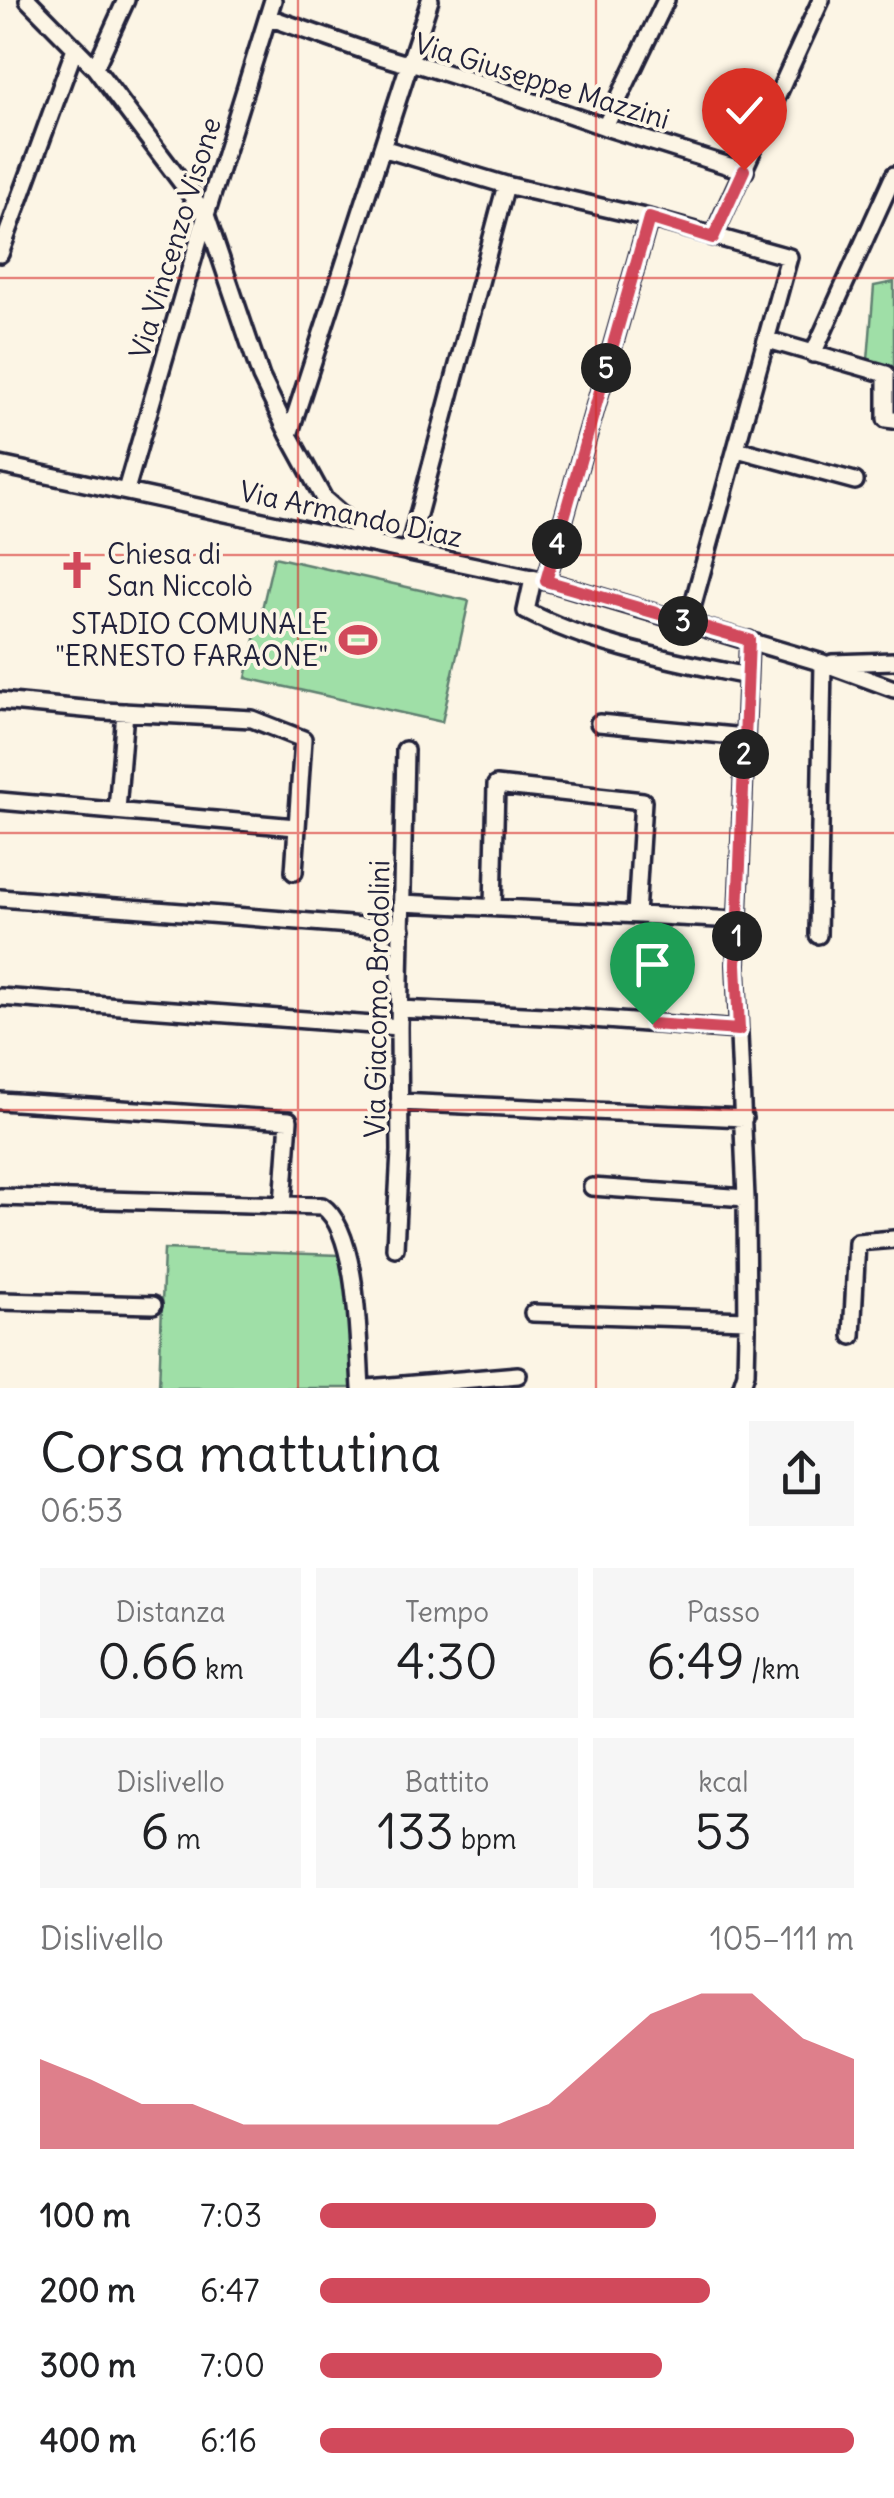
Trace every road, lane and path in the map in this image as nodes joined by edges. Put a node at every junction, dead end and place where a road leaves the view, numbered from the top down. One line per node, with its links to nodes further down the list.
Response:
1 (28, 0): 8 (street)
2 (126, 0): 10 (street)
3 (273, 0): 7 (street, Via Vincenzo Visone)
4 (430, 0): 9 (street)
5 (666, 0): 11 (street)
6 (822, 0): 13 (street)
7 (268, 17): 9 (street, Via Giuseppe Mazzini); 16 (street, Via Vincenzo Visone)
8 (75, 48): 10 (street); 19 (street)
9 (410, 63): 11 (street, Via Giuseppe Mazzini); 12 (street)
10 (95, 68): 16 (street)
11 (605, 127): 13 (street, Via Giuseppe Mazzini)
12 (382, 148): 15 (street); 23 (street)
13 (744, 170): 18 (street)
14 (894, 175): 21 (street)
15 (506, 185): 17 (street); 29 (street)
16 (206, 215): 23 (street); 27 (street, Via Vincenzo Visone)
17 (649, 218): 18 (street); 30 (street)
18 (713, 238): 20 (street)
19 (0, 254)
20 (768, 340): 21 (street); 24 (street)
21 (812, 354): 22 (street)
22 (894, 420)
23 (289, 434): 28 (street)
24 (737, 449): 26 (street); 31 (street)
25 (0, 465): 27 (street, Via Armando Diaz)
26 (855, 481)
27 (126, 490): 28 (street, Via Armando Diaz)
28 (376, 545): 29 (street, Via Armando Diaz)
29 (408, 552): 30 (street, Via Armando Diaz)
30 (540, 580): 31 (street, Via Armando Diaz); 35 (street)
31 (688, 622): 32 (street, Via Armando Diaz)
32 (749, 640): 34 (street, Via Armando Diaz); 35 (street)
33 (889, 661): 34 (street); 36 (street)
34 (824, 663): 36 (street, Via Armando Diaz); 53 (street)
35 (747, 676): 41 (street)
36 (877, 683): 37 (street, Via Armando Diaz)
37 (894, 689)
38 (0, 701): 39 (street)
39 (126, 712): 44 (street); 45 (street)
40 (599, 724): 41 (street)
41 (745, 737): 51 (street)
42 (405, 750): 48 (street, Via Giacomo Brodolini)
43 (0, 801): 44 (street)
44 (117, 810): 45 (street)
45 (296, 827): 46 (street)
46 (294, 872)
47 (0, 898): 52 (street)
48 (402, 903): 49 (street); 52 (street, Via Giacomo Brodolini)
49 (492, 907): 50 (street); 50 (street)
50 (636, 914): 51 (street)
51 (737, 920): 57 (street)
52 (402, 929): 55 (street, Via Giacomo Brodolini)
53 (818, 936)
54 (0, 997): 56 (street)
55 (399, 1009): 56 (street, Via Giacomo Brodolini); 57 (street)
56 (399, 1027): 59 (street, Via Giacomo Brodolini)
57 (739, 1030): 60 (street)
58 (0, 1100): 64 (street)
59 (400, 1102): 60 (street); 66 (street, Via Giacomo Brodolini)
60 (744, 1118): 63 (street)
61 (592, 1187): 63 (street)
62 (0, 1197): 64 (street)
63 (746, 1198): 70 (street)
64 (284, 1204): 73 (street)
65 (894, 1238): 71 (street)
66 (395, 1248)
67 (0, 1302): 68 (street)
68 (153, 1305)
69 (534, 1313): 70 (street)
70 (747, 1320): 74 (street)
71 (852, 1336)
72 (518, 1375): 73 (street)
73 (365, 1388)
74 (741, 1388)

